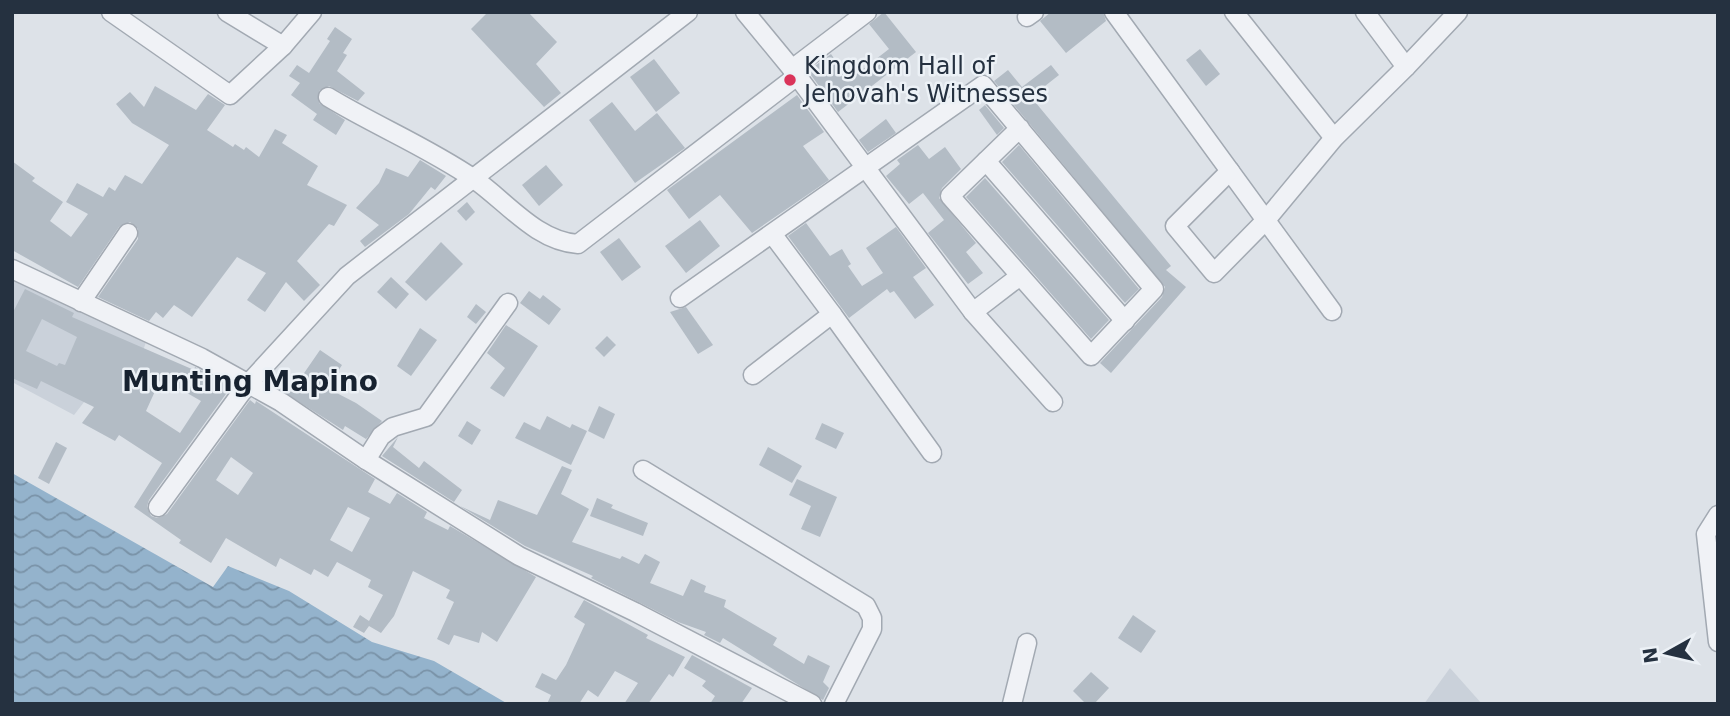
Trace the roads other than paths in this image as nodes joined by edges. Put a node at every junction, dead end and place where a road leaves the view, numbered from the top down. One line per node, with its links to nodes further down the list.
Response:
1 (111, 12): 11 (street)
2 (228, 12): 11 (street)
3 (312, 12): 11 (street)
4 (688, 12): 20 (street)
5 (745, 12): 13 (street)
6 (867, 12): 13 (street)
7 (1114, 12): 19 (street)
8 (1234, 12): 16 (street)
9 (1365, 12): 12 (street)
10 (1458, 12): 12 (street)
11 (283, 46)
12 (1406, 67): 16 (street)
13 (795, 73): 18 (street); 20 (street)
14 (328, 97): 20 (street)
15 (1020, 128): 17 (street); 18 (street); 32 (street)
16 (1334, 138): 21 (street)
17 (986, 161): 25 (street); 32 (street)
18 (867, 169): 23 (street); 30 (street)
19 (1230, 171): 21 (street); 21 (street)
20 (473, 178): 34 (street)
21 (1266, 220): 29 (street)
22 (128, 233): 27 (street)
23 (772, 235): 26 (street); 31 (street)
24 (12, 269): 27 (street)
25 (1020, 276): 30 (street); 32 (street)
26 (680, 298)
27 (81, 302): 34 (street)
28 (508, 303): 37 (street)
29 (1332, 311)
30 (973, 312): 35 (street)
31 (832, 314): 33 (street); 36 (street)
32 (1125, 321)
33 (753, 375)
34 (247, 385): 37 (street); 39 (street)
35 (1054, 402)
36 (932, 453)
37 (366, 460): 43 (street)
38 (643, 470): 45 (street)
39 (158, 508)
40 (1718, 515): 41 (street)
41 (1718, 642)
42 (1027, 643): 46 (street)
43 (784, 697): 44 (street)
44 (812, 704)
45 (834, 704)
46 (1012, 704)

